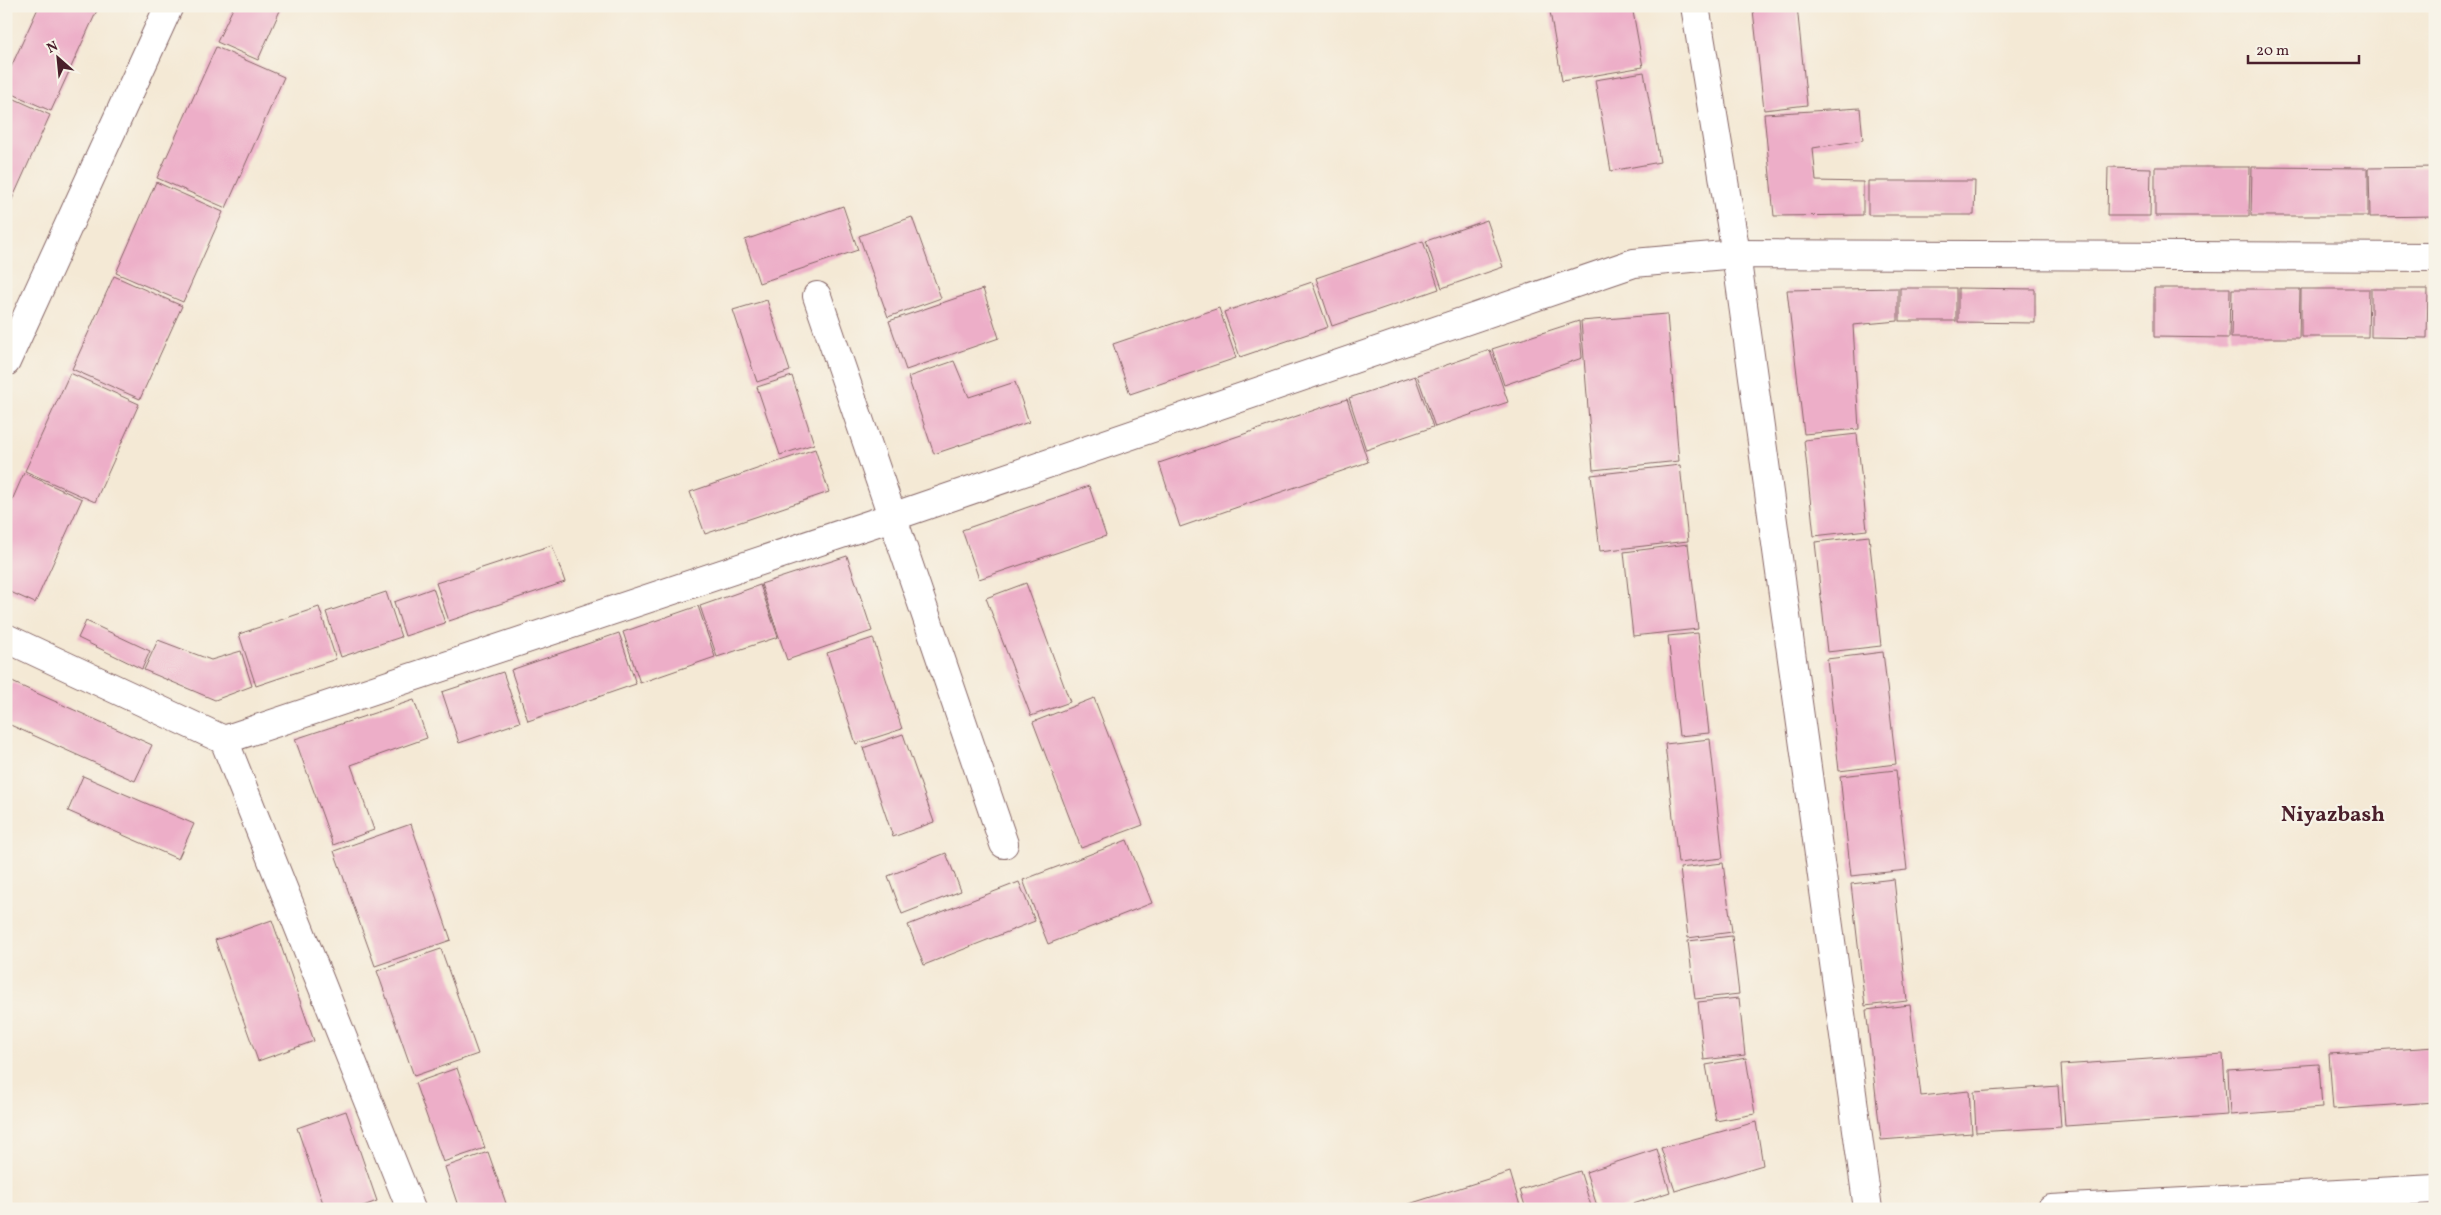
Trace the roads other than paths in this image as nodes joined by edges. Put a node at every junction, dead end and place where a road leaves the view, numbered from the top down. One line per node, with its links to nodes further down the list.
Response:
1 (169, 6): 6 (street)
2 (1695, 6): 3 (street)
3 (1736, 254): 4 (street); 7 (street); 13 (street)
4 (2435, 257)
5 (817, 296): 7 (street)
6 (6, 362)
7 (892, 517): 9 (street); 10 (street)
8 (6, 638): 9 (street)
9 (224, 740): 12 (street)
10 (1004, 844)
11 (2435, 1189): 14 (street)
12 (411, 1209)
13 (1868, 1209)
14 (2050, 1209)

